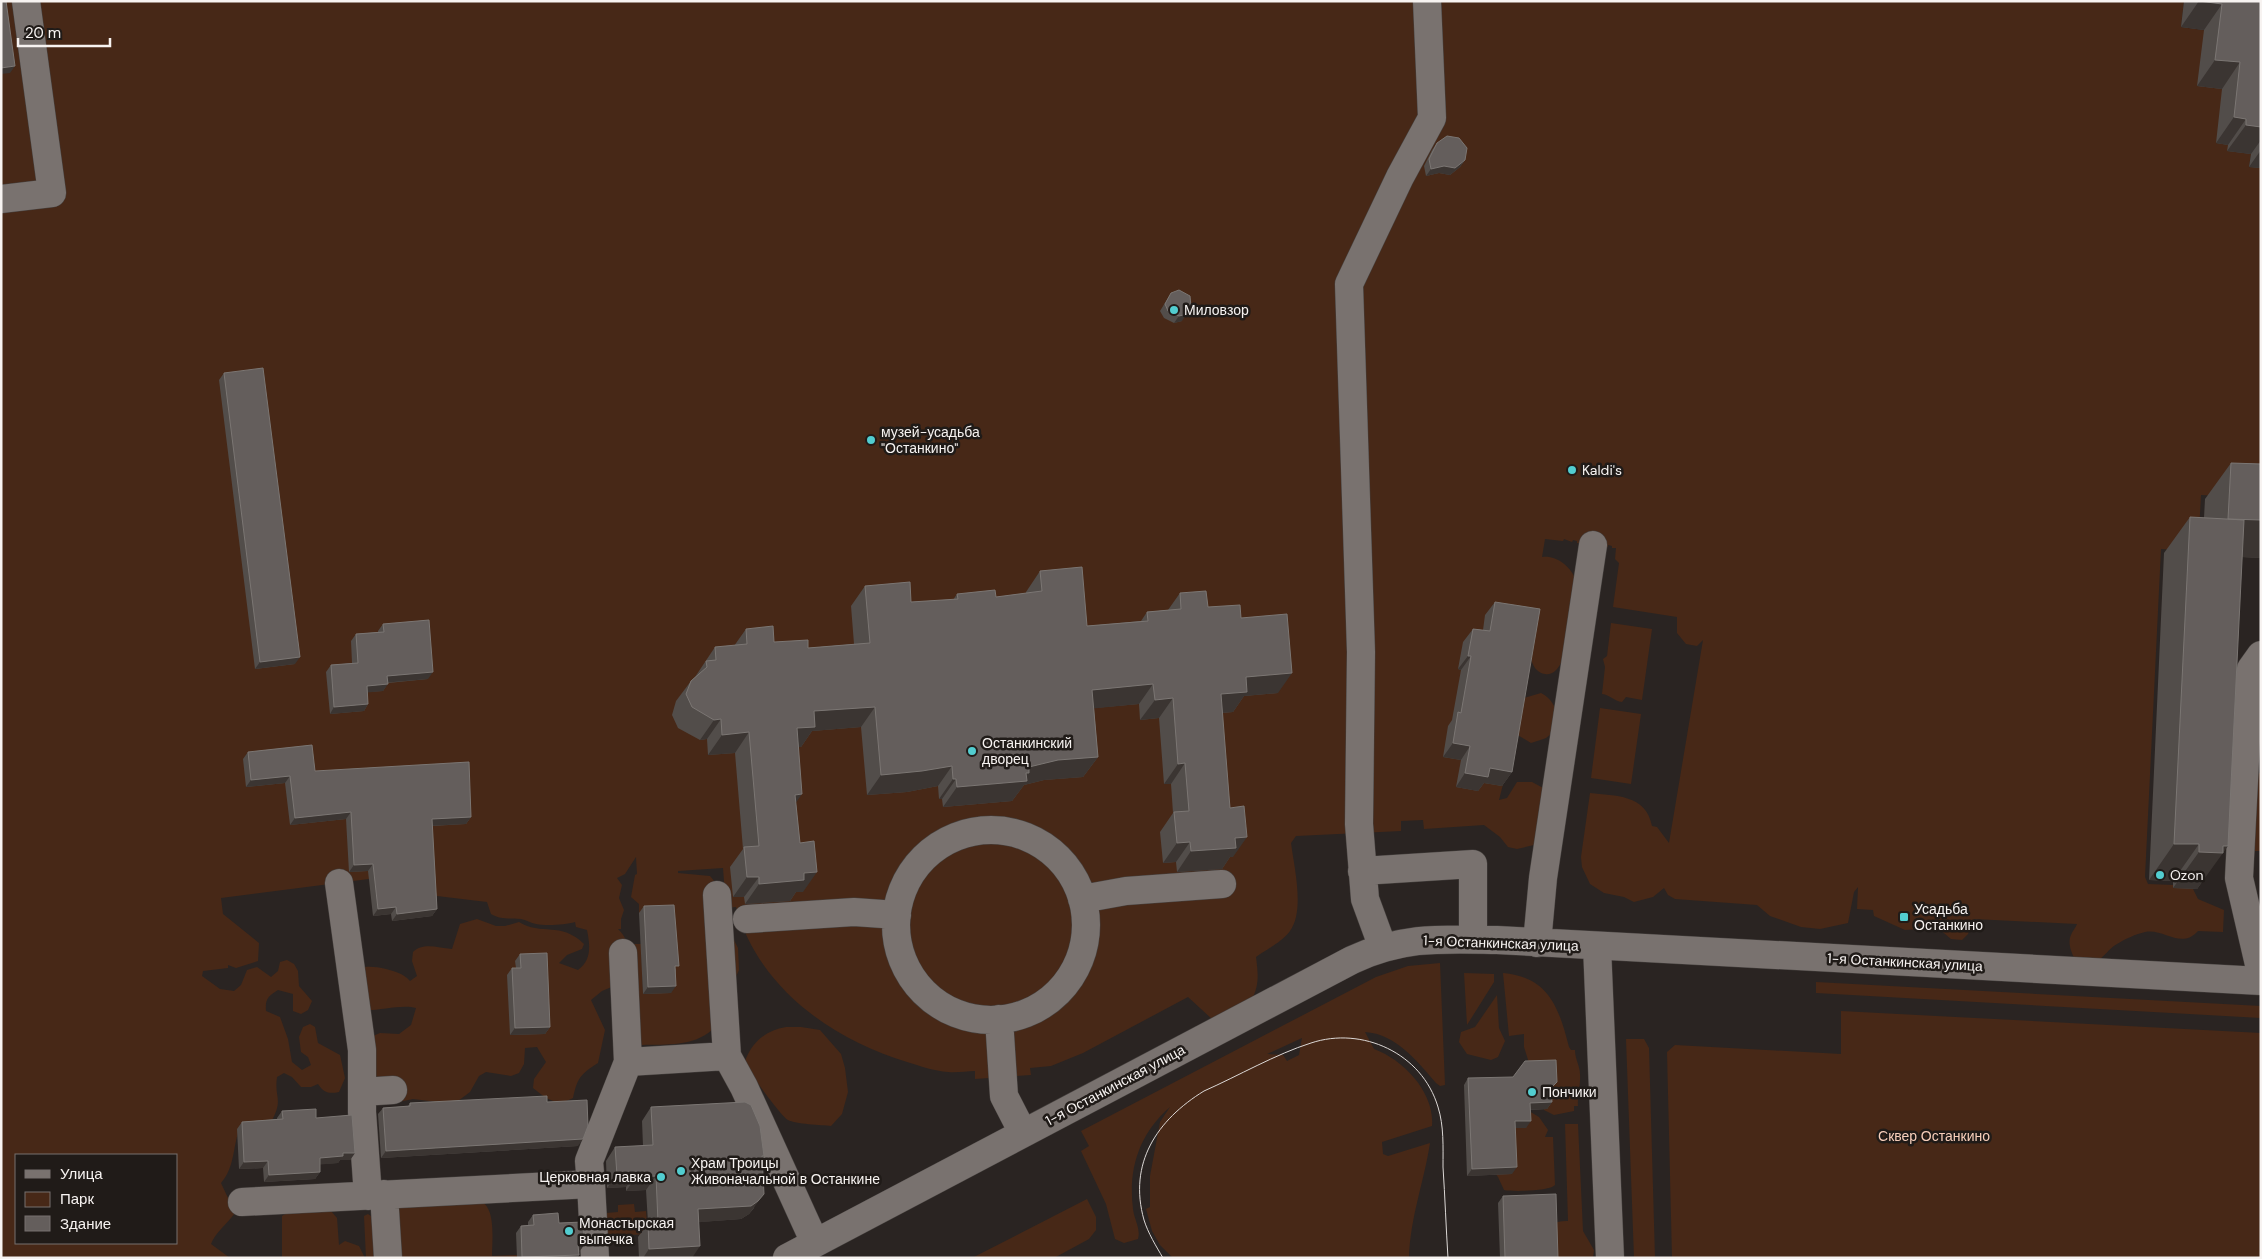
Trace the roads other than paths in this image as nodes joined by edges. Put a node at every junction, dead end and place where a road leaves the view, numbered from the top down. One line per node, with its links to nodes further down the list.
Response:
1 (26, 1): 3 (street)
2 (1428, 1): 6 (street)
3 (1, 199)
4 (1593, 545): 14 (street)
5 (2261, 655): 18 (street)
6 (1362, 871): 13 (street); 16 (street)
7 (339, 883): 24 (street)
8 (1222, 884): 10 (street)
9 (717, 895): 21 (street)
10 (1082, 899): 11 (street); 20 (street)
11 (897, 915): 12 (street); 20 (street)
12 (747, 919)
13 (1473, 939): 14 (street, 1-я Останкинская улица); 16 (street, 1-я Останкинская улица)
14 (1537, 943): 15 (street, 1-я Останкинская улица)
15 (1597, 946): 19 (street, 1-я Останкинская улица); 33 (street)
16 (1383, 948): 25 (street, 1-я Останкинская улица)
17 (622, 953): 22 (street)
18 (2261, 973)
19 (2261, 981)
20 (999, 1019): 25 (street)
21 (727, 1056): 22 (street); 29 (street)
22 (628, 1062): 26 (street)
23 (393, 1090): 24 (street)
24 (362, 1092): 27 (street)
25 (1023, 1133): 29 (street, 1-я Останкинская улица)
26 (591, 1184): 27 (street); 31 (street)
27 (376, 1195): 28 (street); 30 (street)
28 (242, 1202)
29 (815, 1243): 32 (street, 1-я Останкинская улица)
30 (388, 1258)
31 (595, 1258)
32 (787, 1258)
33 (1610, 1258)

